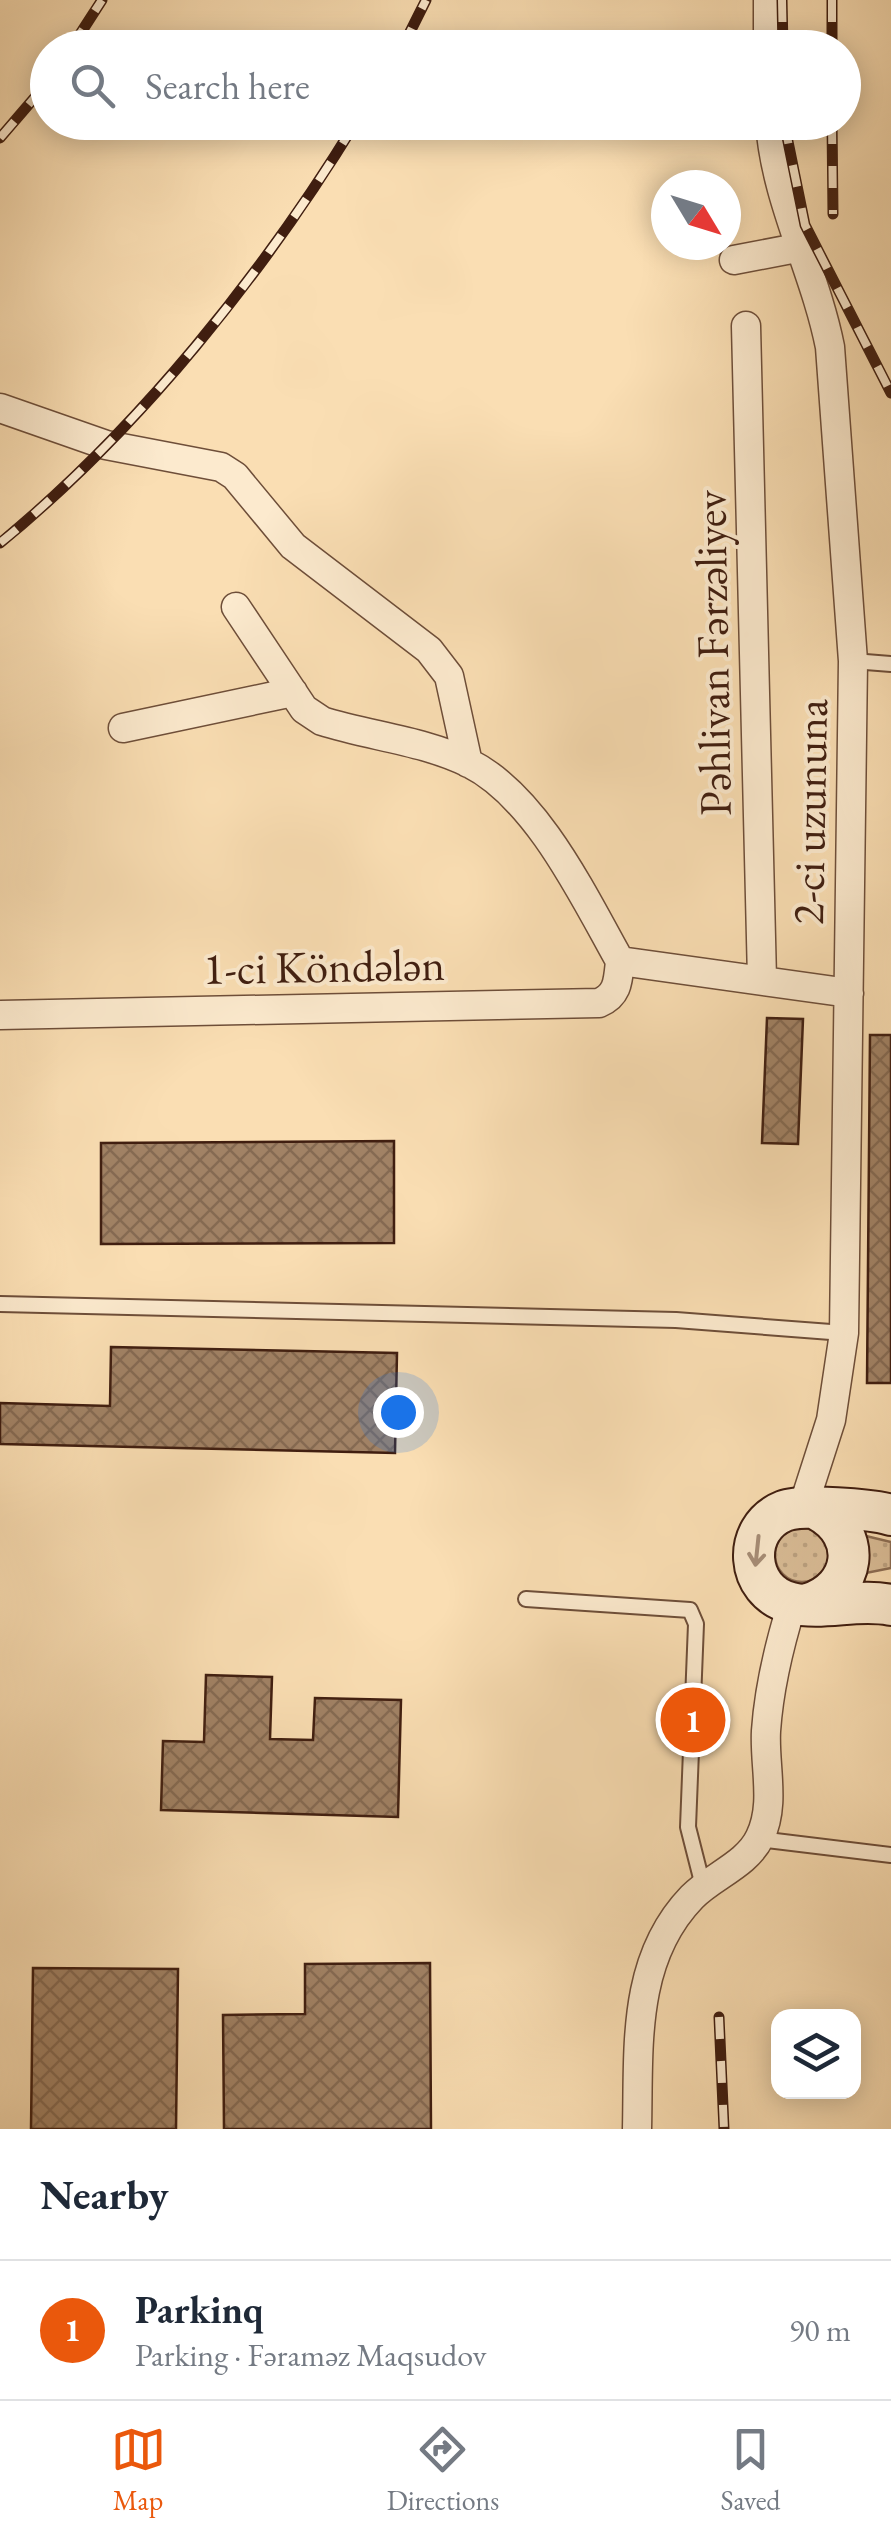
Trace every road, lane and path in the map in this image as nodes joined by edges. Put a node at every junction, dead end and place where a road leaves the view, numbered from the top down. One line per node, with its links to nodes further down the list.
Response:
1 (768, 0): 2 (street)
2 (768, 30)
3 (772, 140): 4 (street, 2-ci uzununa)
4 (802, 247): 5 (street); 9 (street, 2-ci uzununa)
5 (741, 259)
6 (746, 326): 15 (street, Pəhlivan Fərzəliyev)
7 (0, 408): 13 (street)
8 (236, 607): 11 (street)
9 (853, 661): 10 (lane); 16 (street, 2-ci uzununa)
10 (891, 664)
11 (292, 692): 12 (street); 13 (street)
12 (123, 728)
13 (468, 763): 14 (street)
14 (620, 961): 15 (street); 17 (street, 1-ci Köndələn)
15 (762, 979): 16 (street)
16 (849, 992): 19 (street, 2-ci uzununa)
17 (0, 1015)
18 (0, 1304): 19 (lane)
19 (844, 1333): 20 (street, 2-ci uzununa)
20 (810, 1509): 21 (main road); 24 (main road); 24 (main road, one-way to 24)
21 (886, 1511)
22 (526, 1599): 27 (lane)
23 (885, 1601): 24 (main road)
24 (800, 1604): 25 (street)
25 (760, 1839): 26 (lane); 27 (street)
26 (891, 1855)
27 (703, 1886): 28 (street)
28 (637, 2129)

